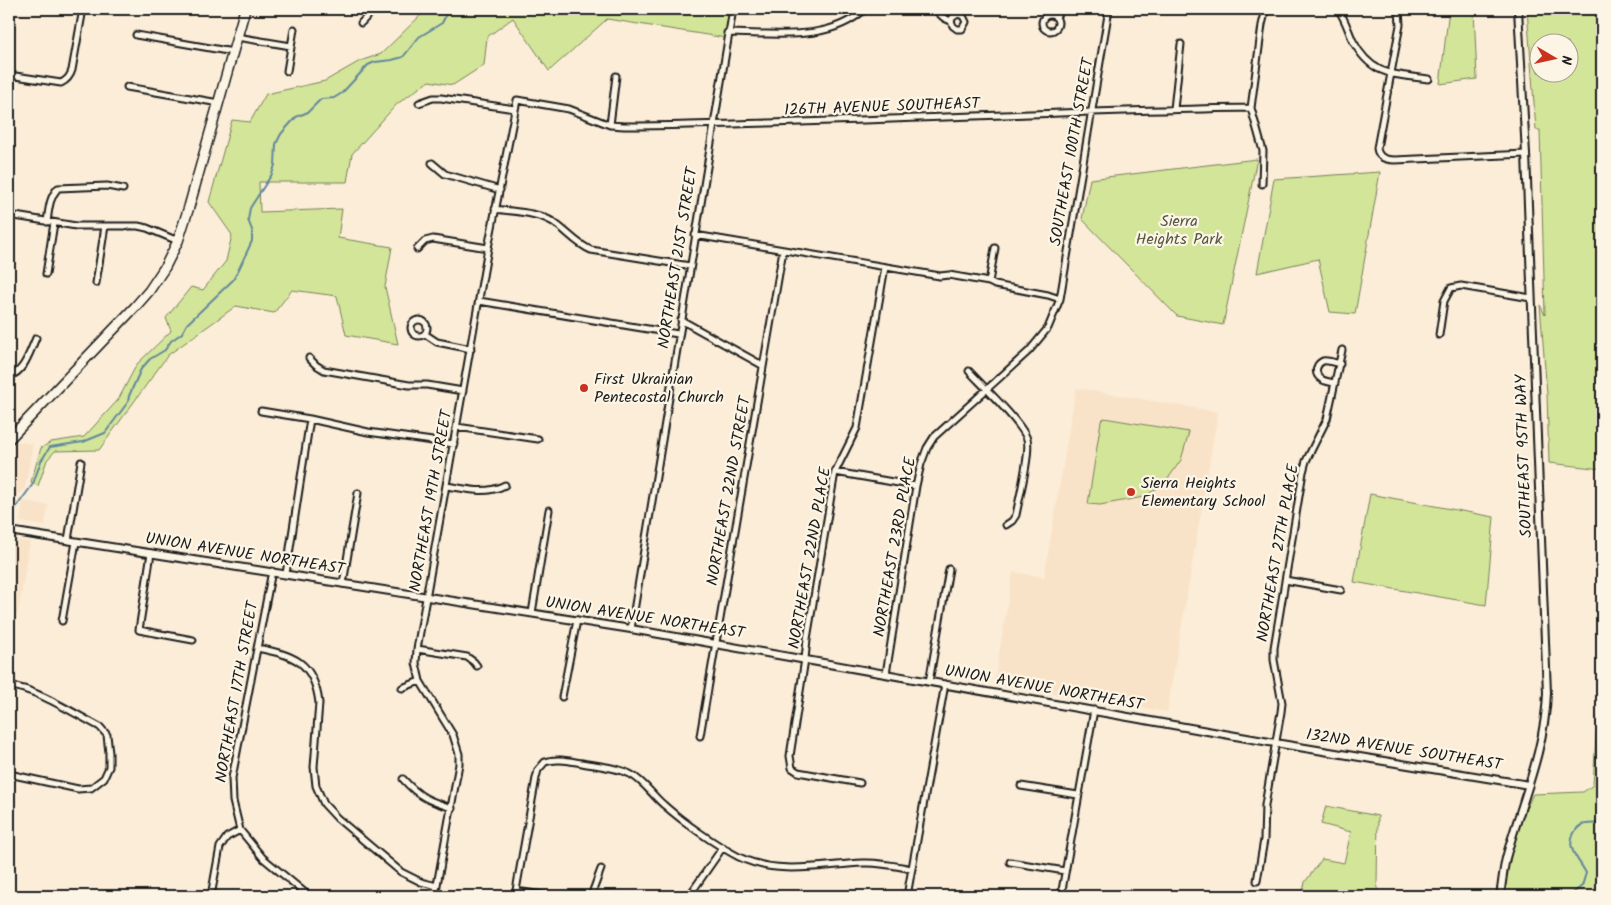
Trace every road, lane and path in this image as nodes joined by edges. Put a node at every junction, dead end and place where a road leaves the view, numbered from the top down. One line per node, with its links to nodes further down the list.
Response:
1 (83, 9): 25 (street)
2 (246, 9): 19 (main road)
3 (374, 9): 15 (street)
4 (733, 9): 17 (street, NORTHEAST 21ST STREET)
5 (865, 9): 17 (street)
6 (934, 9): 14 (street)
7 (1061, 9): 13 (street)
8 (1109, 9): 35 (street, SOUTHEAST 100TH STREET)
9 (1266, 9): 32 (street)
10 (1338, 9): 24 (street)
11 (1399, 9): 24 (street)
12 (1518, 9): 38 (street, SOUTHEAST 95TH WAY)
13 (1056, 17)
14 (951, 21)
15 (361, 23)
16 (294, 30): 21 (street)
17 (727, 33): 37 (street, NORTHEAST 21ST STREET)
18 (136, 36): 22 (street)
19 (237, 37): 21 (street); 22 (main road)
20 (1181, 44): 34 (street)
21 (291, 46): 23 (street)
22 (233, 52): 30 (main road)
23 (287, 71)
24 (1391, 73): 27 (street); 38 (street)
25 (9, 75)
26 (616, 76): 36 (street)
27 (1429, 79)
28 (127, 87): 30 (street)
29 (517, 100): 33 (street, NORTHEAST 19TH STREET); 36 (street, 126TH AVENUE SOUTHEAST)
30 (219, 103): 49 (main road)
31 (419, 103): 33 (street)
32 (1251, 108): 34 (street, 126TH AVENUE SOUTHEAST); 40 (street)
33 (515, 109): 42 (street, NORTHEAST 19TH STREET)
34 (1174, 109): 35 (street, 126TH AVENUE SOUTHEAST)
35 (1090, 113): 37 (street, 126TH AVENUE SOUTHEAST); 60 (street, SOUTHEAST 100TH STREET)
36 (610, 125): 37 (street, 126TH AVENUE SOUTHEAST)
37 (713, 125): 48 (street, NORTHEAST 21ST STREET)
38 (1526, 154): 59 (street, SOUTHEAST 95TH WAY)
39 (432, 163): 42 (street)
40 (1262, 184)
41 (123, 189): 45 (street)
42 (500, 190): 43 (street, NORTHEAST 19TH STREET)
43 (495, 210): 50 (street, NORTHEAST 19TH STREET); 54 (street)
44 (9, 215): 45 (street)
45 (47, 222): 46 (street)
46 (54, 223): 47 (street); 56 (street)
47 (105, 226): 49 (street); 57 (street)
48 (695, 235): 53 (street); 54 (street, NORTHEAST 21ST STREET)
49 (178, 240): 80 (main road)
50 (488, 248): 52 (street); 61 (street, NORTHEAST 19TH STREET)
51 (995, 248): 58 (street)
52 (417, 249)
53 (782, 250): 55 (street); 71 (street, NORTHEAST 22ND STREET)
54 (690, 266): 62 (street, NORTHEAST 21ST STREET)
55 (885, 266): 58 (street); 84 (street, NORTHEAST 22ND PLACE)
56 (46, 274)
57 (96, 282)
58 (989, 282): 60 (street)
59 (1531, 298): 65 (street); 125 (street, SOUTHEAST 95TH WAY)
60 (1060, 299): 75 (street, NORTHEAST 23RD PLACE)
61 (479, 301): 64 (street); 67 (street, NORTHEAST 19TH STREET)
62 (681, 320): 64 (street, NORTHEAST 21ST STREET); 71 (street)
63 (425, 334): 67 (street)
64 (678, 334): 105 (street, NORTHEAST 21ST STREET)
65 (1439, 335)
66 (36, 338): 73 (street)
67 (471, 349): 76 (street, NORTHEAST 19TH STREET)
68 (1342, 350): 70 (street, NORTHEAST 27TH PLACE)
69 (309, 358): 76 (street)
70 (1340, 364): 74 (street, NORTHEAST 27TH PLACE); 74 (street)
71 (762, 365): 107 (street, NORTHEAST 22ND STREET)
72 (969, 371): 75 (street)
73 (9, 376)
74 (1335, 383): 98 (street, NORTHEAST 27TH PLACE)
75 (986, 390): 87 (street, NORTHEAST 23RD PLACE); 90 (street)
76 (463, 391): 79 (street, NORTHEAST 19TH STREET)
77 (261, 411): 78 (street)
78 (310, 419): 82 (street); 97 (street)
79 (457, 427): 81 (street); 82 (street, NORTHEAST 19TH STREET)
80 (9, 439)
81 (538, 439)
82 (454, 444): 86 (street, NORTHEAST 19TH STREET)
83 (81, 462): 92 (street)
84 (835, 472): 87 (street); 110 (street, NORTHEAST 22ND PLACE)
85 (505, 485): 86 (street)
86 (446, 486): 101 (street, NORTHEAST 19TH STREET)
87 (916, 486): 112 (street, NORTHEAST 23RD PLACE)
88 (358, 493): 99 (street)
89 (550, 510): 102 (street)
90 (1006, 525)
91 (9, 531): 92 (street, UNION AVENUE NORTHEAST)
92 (68, 540): 93 (street, UNION AVENUE NORTHEAST)
93 (76, 542): 94 (street, UNION AVENUE NORTHEAST); 104 (street)
94 (151, 553): 96 (street, UNION AVENUE NORTHEAST); 106 (street)
95 (949, 569): 114 (street)
96 (272, 571): 97 (street, UNION AVENUE NORTHEAST); 108 (street, NORTHEAST 17TH STREET)
97 (286, 574): 99 (street, UNION AVENUE NORTHEAST)
98 (1285, 580): 100 (street); 121 (street, NORTHEAST 27TH PLACE)
99 (344, 584): 101 (street, UNION AVENUE NORTHEAST)
100 (1342, 590)
101 (427, 597): 102 (street, UNION AVENUE NORTHEAST); 109 (street, NORTHEAST 19TH STREET)
102 (532, 613): 103 (street, UNION AVENUE NORTHEAST)
103 (577, 620): 105 (street, UNION AVENUE NORTHEAST); 118 (street)
104 (62, 621)
105 (631, 629): 107 (street, UNION AVENUE NORTHEAST)
106 (193, 640)
107 (716, 644): 110 (street, UNION AVENUE NORTHEAST); 120 (street, NORTHEAST 22ND STREET)
108 (257, 648): 129 (street, NORTHEAST 17TH STREET); 136 (street)
109 (417, 649): 111 (street); 113 (street, NORTHEAST 19TH STREET)
110 (806, 659): 112 (street, UNION AVENUE NORTHEAST); 124 (street, NORTHEAST 22ND PLACE)
111 (477, 666)
112 (886, 674): 114 (street, UNION AVENUE NORTHEAST)
113 (420, 681): 117 (street); 128 (street, NORTHEAST 19TH STREET)
114 (930, 682): 115 (street, UNION AVENUE NORTHEAST)
115 (944, 684): 119 (street, UNION AVENUE NORTHEAST); 133 (street)
116 (9, 686): 122 (street)
117 (402, 688)
118 (562, 697)
119 (1094, 710): 121 (street, UNION AVENUE NORTHEAST); 127 (street)
120 (700, 736)
121 (1275, 742): 125 (street, 132ND AVENUE SOUTHEAST); 135 (street, NORTHEAST 27TH PLACE)
122 (9, 774)
123 (403, 779): 128 (street)
124 (860, 783)
125 (1529, 785): 146 (street, SOUTHEAST 95TH WAY)
126 (1020, 786): 127 (street)
127 (1078, 795): 134 (street)
128 (452, 808): 136 (street, NORTHEAST 19TH STREET)
129 (240, 830): 138 (street); 139 (street)
130 (723, 847): 133 (street); 137 (street); 143 (street)
131 (1010, 862): 134 (street)
132 (601, 869): 142 (street)
133 (912, 869): 144 (street)
134 (1065, 871): 145 (street)
135 (1257, 881)
136 (437, 886): 140 (street, NORTHEAST 19TH STREET)
137 (516, 894): 141 (street)
138 (211, 896)
139 (309, 896)
140 (435, 896)
141 (549, 896)
142 (591, 896)
143 (689, 896)
144 (908, 896)
145 (1060, 896)
146 (1500, 896)

